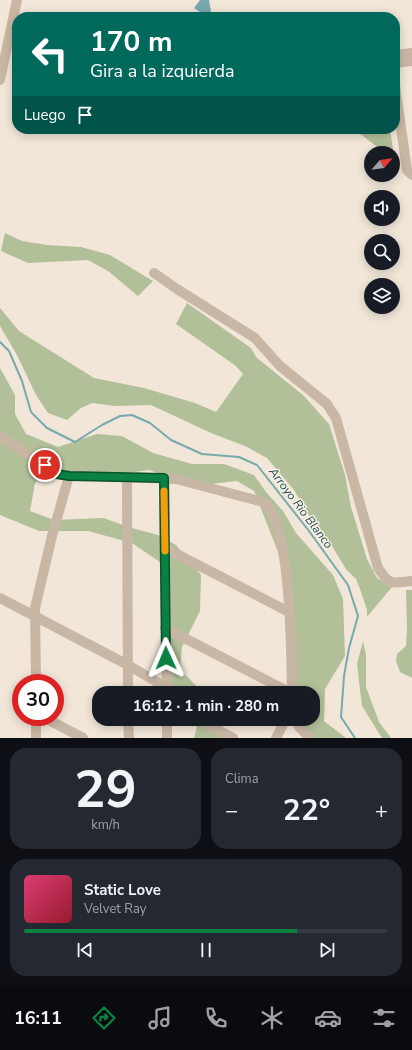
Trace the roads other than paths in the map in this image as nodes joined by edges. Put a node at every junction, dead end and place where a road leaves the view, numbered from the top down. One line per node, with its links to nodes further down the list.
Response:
1 (17, 0): 2 (street)
2 (14, 12)
3 (12, 24): 8 (street)
4 (412, 53): 5 (street)
5 (400, 54)
6 (412, 61): 7 (street)
7 (400, 62)
8 (0, 80)
9 (400, 118): 11 (street)
10 (412, 122): 11 (street)
11 (401, 124): 12 (street)
12 (412, 175)
13 (154, 273): 19 (street)
14 (0, 436): 15 (street)
15 (69, 476): 16 (street); 22 (street)
16 (127, 478): 17 (street); 24 (street)
17 (164, 478): 18 (street); 21 (street)
18 (165, 548): 21 (street); 23 (street)
19 (412, 581)
20 (0, 598): 22 (street)
21 (289, 612): 30 (street)
22 (35, 616): 24 (street); 25 (street)
23 (165, 628): 28 (street); 29 (street)
24 (128, 665): 26 (street); 27 (street)
25 (36, 674)
26 (128, 686)
27 (159, 686)
28 (166, 686)
29 (278, 686)
30 (292, 686)
31 (36, 726): 38 (street)
32 (60, 726): 39 (street)
33 (128, 726): 40 (street)
34 (167, 726): 41 (street)
35 (210, 726): 42 (street)
36 (282, 726): 43 (street)
37 (299, 726): 44 (street)
38 (36, 738)
39 (83, 738)
40 (129, 738)
41 (167, 738)
42 (233, 738)
43 (276, 738)
44 (310, 738)

